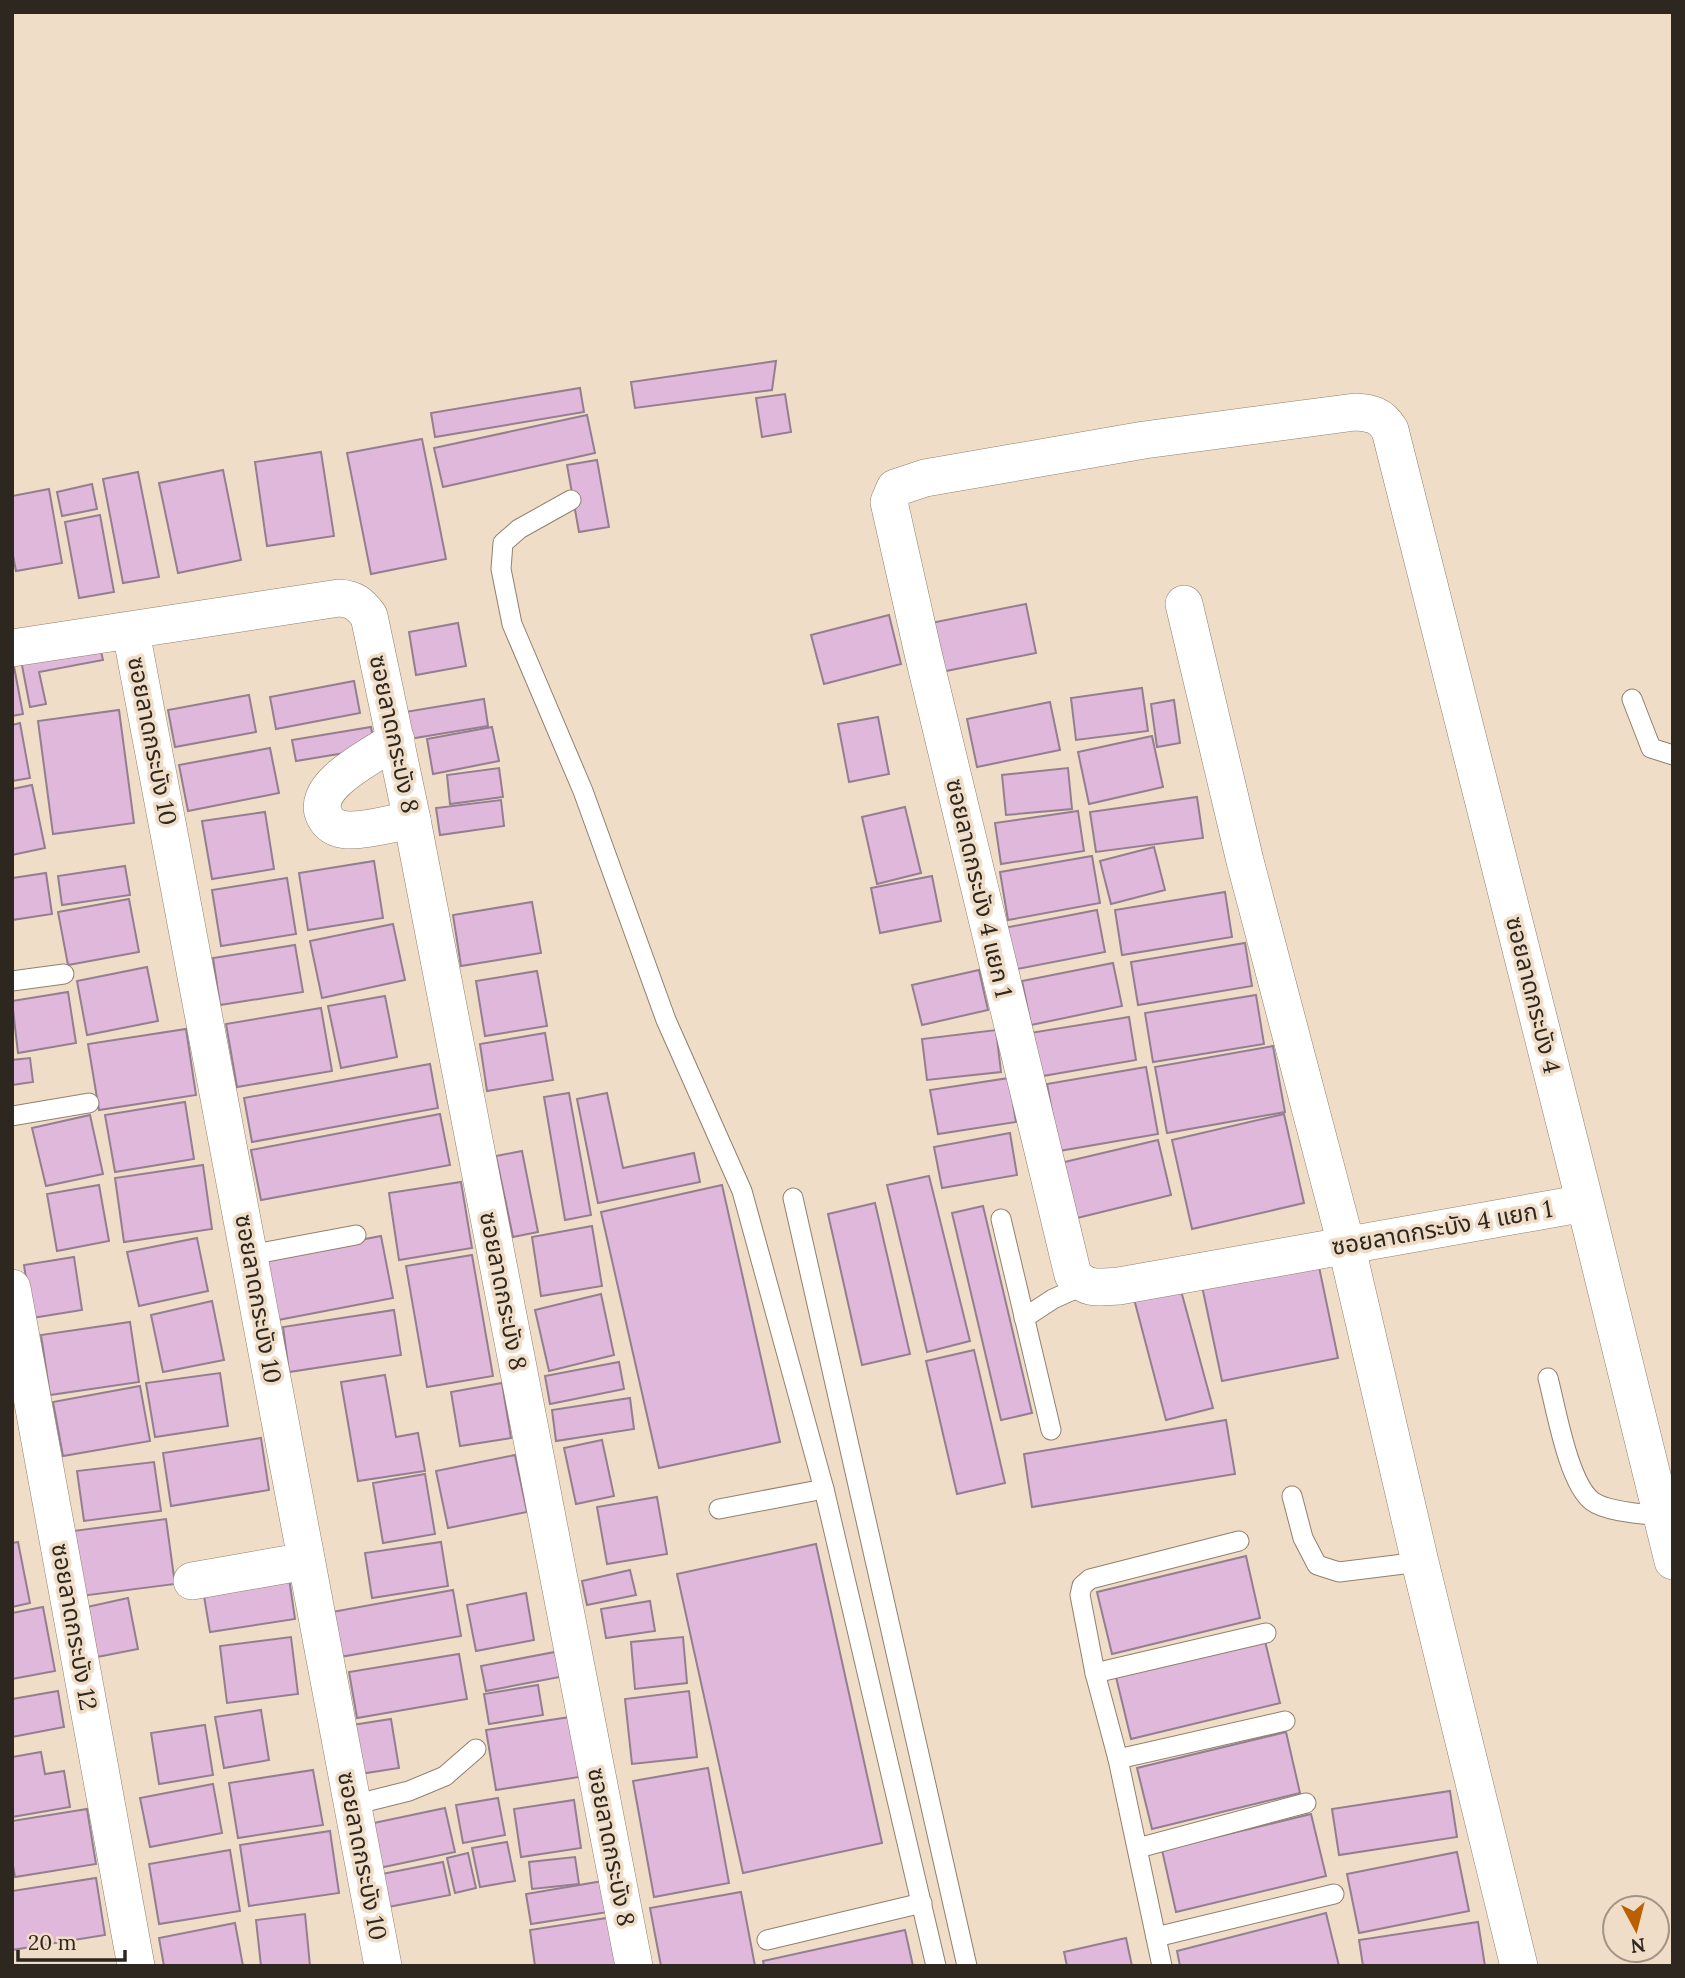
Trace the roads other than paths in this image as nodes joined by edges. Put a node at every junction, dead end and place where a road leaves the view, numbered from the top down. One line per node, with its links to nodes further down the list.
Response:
1 (1390, 430): 15 (street, ซอยลาดกระบัง 4); 20 (street, ซอยลาดกระบัง 4 แยก 1)
2 (571, 500): 25 (lane)
3 (1184, 604): 18 (street)
4 (131, 632): 5 (street); 7 (street, ซอยลาดกระบัง 8); 19 (street, ซอยลาดกระบัง 10)
5 (12, 648)
6 (1632, 699): 8 (lane)
7 (396, 740): 9 (street, ซอยลาดกระบัง 8); 9 (street)
8 (1673, 755)
9 (412, 820): 48 (street, ซอยลาดกระบัง 8)
10 (64, 974): 11 (lane)
11 (12, 981)
12 (89, 1103): 13 (lane)
13 (12, 1115)
14 (793, 1198): 50 (lane)
15 (1585, 1203): 18 (street, ซอยลาดกระบัง 4 แยก 1); 28 (street, ซอยลาดกระบัง 4)
16 (1001, 1219): 22 (lane)
17 (356, 1235): 19 (lane)
18 (1346, 1244): 20 (street, ซอยลาดกระบัง 4 แยก 1); 32 (street)
19 (250, 1255): 30 (street, ซอยลาดกระบัง 10)
20 (1084, 1285): 22 (lane)
21 (12, 1288): 46 (street, ซอยลาดกระบัง 12)
22 (1024, 1318): 24 (lane)
23 (1548, 1378): 28 (lane)
24 (1051, 1430)
25 (824, 1489): 27 (lane); 43 (lane)
26 (1292, 1496): 32 (lane)
27 (719, 1509)
28 (1662, 1516): 31 (street, ซอยลาดกระบัง 4)
29 (1239, 1541): 35 (lane)
30 (306, 1561): 33 (street); 40 (street, ซอยลาดกระบัง 10)
31 (1673, 1561)
32 (1420, 1562): 52 (street)
33 (192, 1581)
34 (1266, 1633): 35 (lane)
35 (1095, 1673): 38 (lane)
36 (1284, 1721): 38 (lane)
37 (475, 1749): 40 (lane)
38 (1118, 1759): 41 (lane)
39 (1306, 1803): 41 (lane)
40 (353, 1805): 47 (street, ซอยลาดกระบัง 10)
41 (1138, 1848): 44 (lane)
42 (1334, 1894): 44 (lane)
43 (922, 1903): 45 (lane); 49 (lane)
44 (1156, 1937): 51 (lane)
45 (767, 1940)
46 (136, 1966)
47 (383, 1966)
48 (634, 1966)
49 (936, 1966)
50 (967, 1966)
51 (1162, 1966)
52 (1519, 1966)

